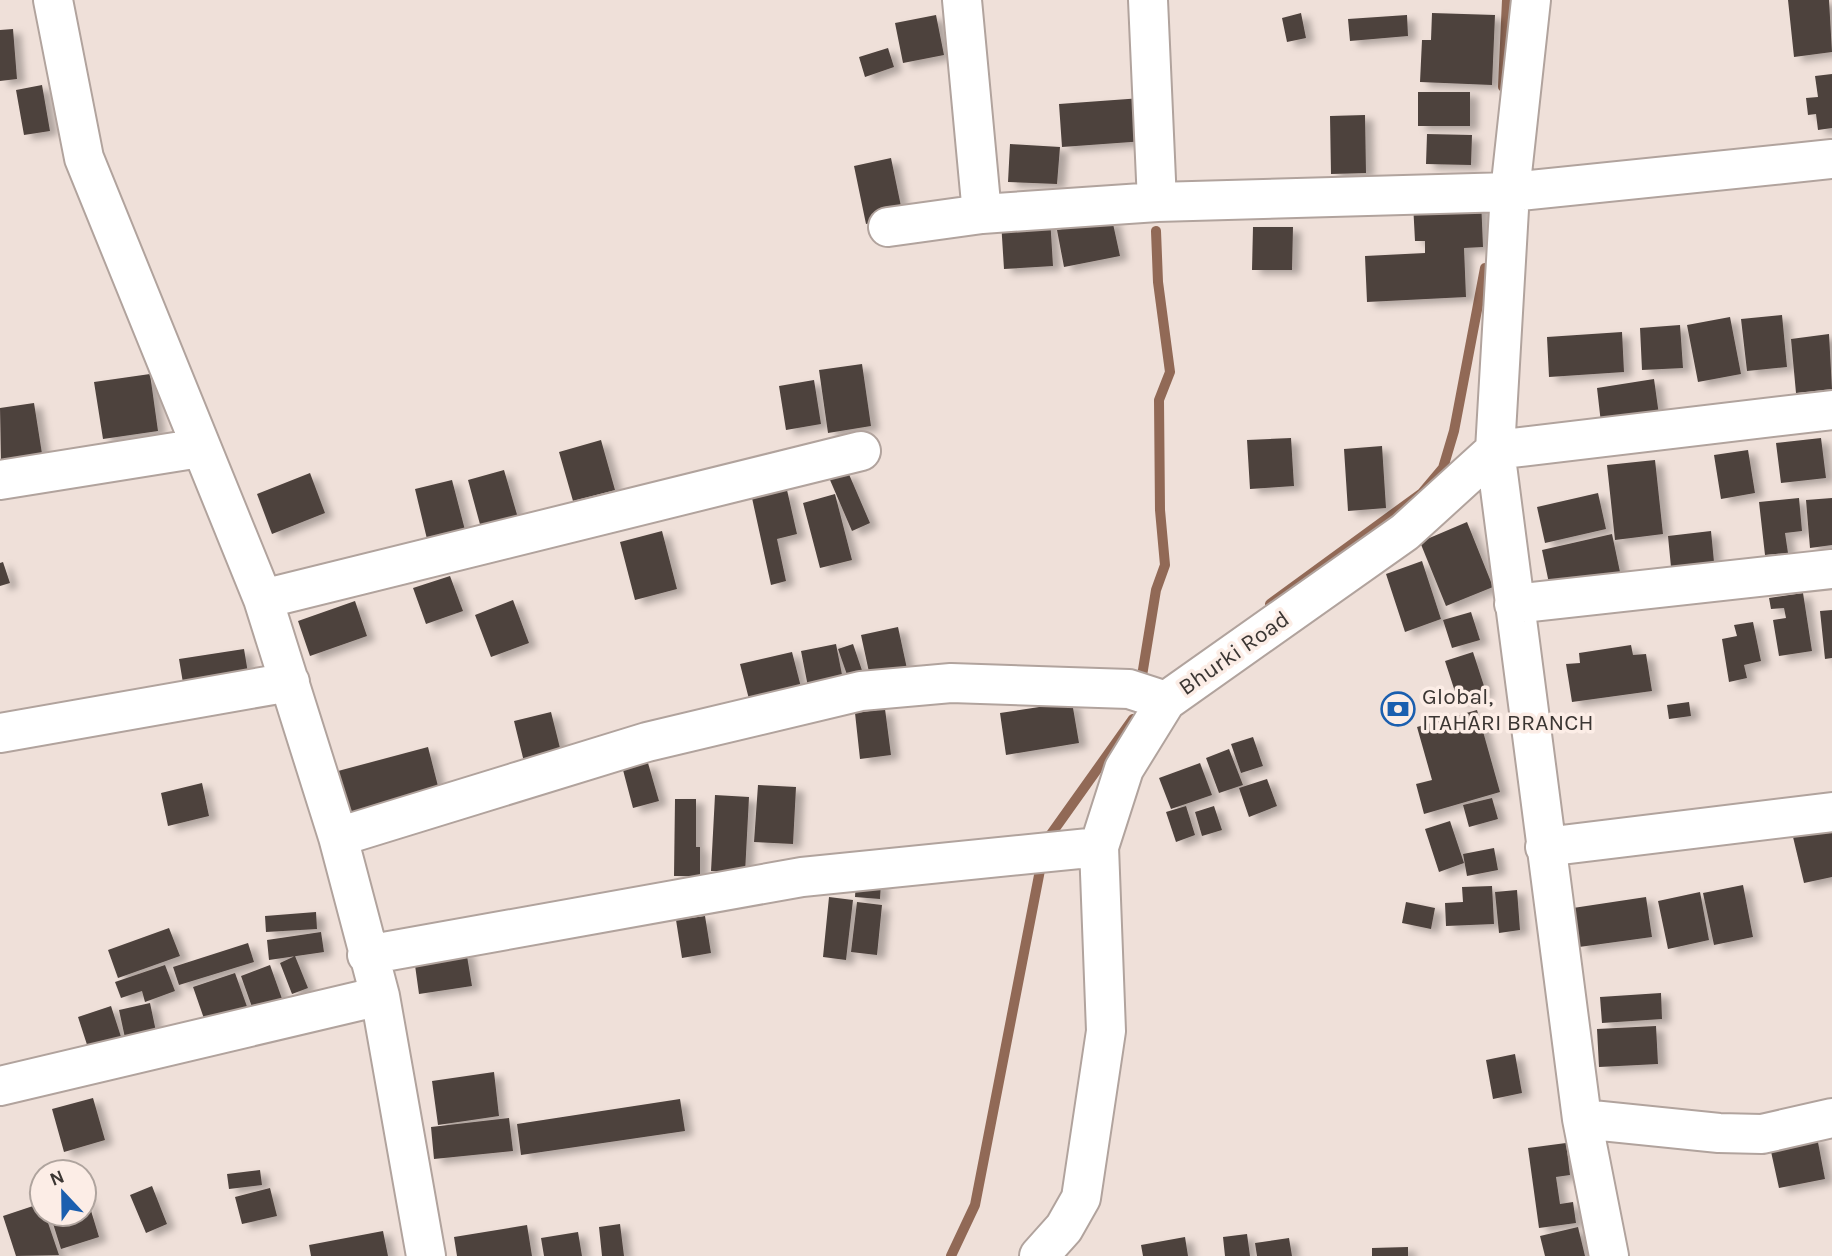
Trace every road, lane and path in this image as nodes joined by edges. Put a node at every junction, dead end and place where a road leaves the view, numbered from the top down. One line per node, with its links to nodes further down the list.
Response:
1 (53, 0): 11 (street)
2 (962, 0): 8 (street)
3 (1148, 0): 7 (street)
4 (1531, 0): 6 (street)
5 (1832, 159): 6 (street)
6 (1510, 192): 7 (street); 13 (street)
7 (1157, 202): 8 (street)
8 (982, 215): 9 (street)
9 (888, 227)
10 (1832, 410): 13 (street)
11 (200, 448): 14 (street); 16 (street)
12 (861, 450): 16 (street)
13 (1495, 450): 17 (street); 19 (street, Bhurki Road)
14 (0, 480)
15 (1832, 569): 17 (street)
16 (263, 599): 18 (street)
17 (1514, 604): 24 (street)
18 (290, 682): 20 (street); 22 (street)
19 (1166, 701): 22 (street); 23 (street, Bhurki Road)
20 (0, 733)
21 (1832, 812): 24 (street)
22 (338, 837): 25 (street)
23 (1099, 847): 25 (street); 31 (street, Bhurki Road)
24 (1545, 847): 29 (street)
25 (367, 955): 26 (street)
26 (380, 996): 27 (street); 30 (street)
27 (0, 1086)
28 (1832, 1118): 29 (street)
29 (1582, 1119): 32 (street)
30 (426, 1256)
31 (1039, 1256)
32 (1609, 1256)

